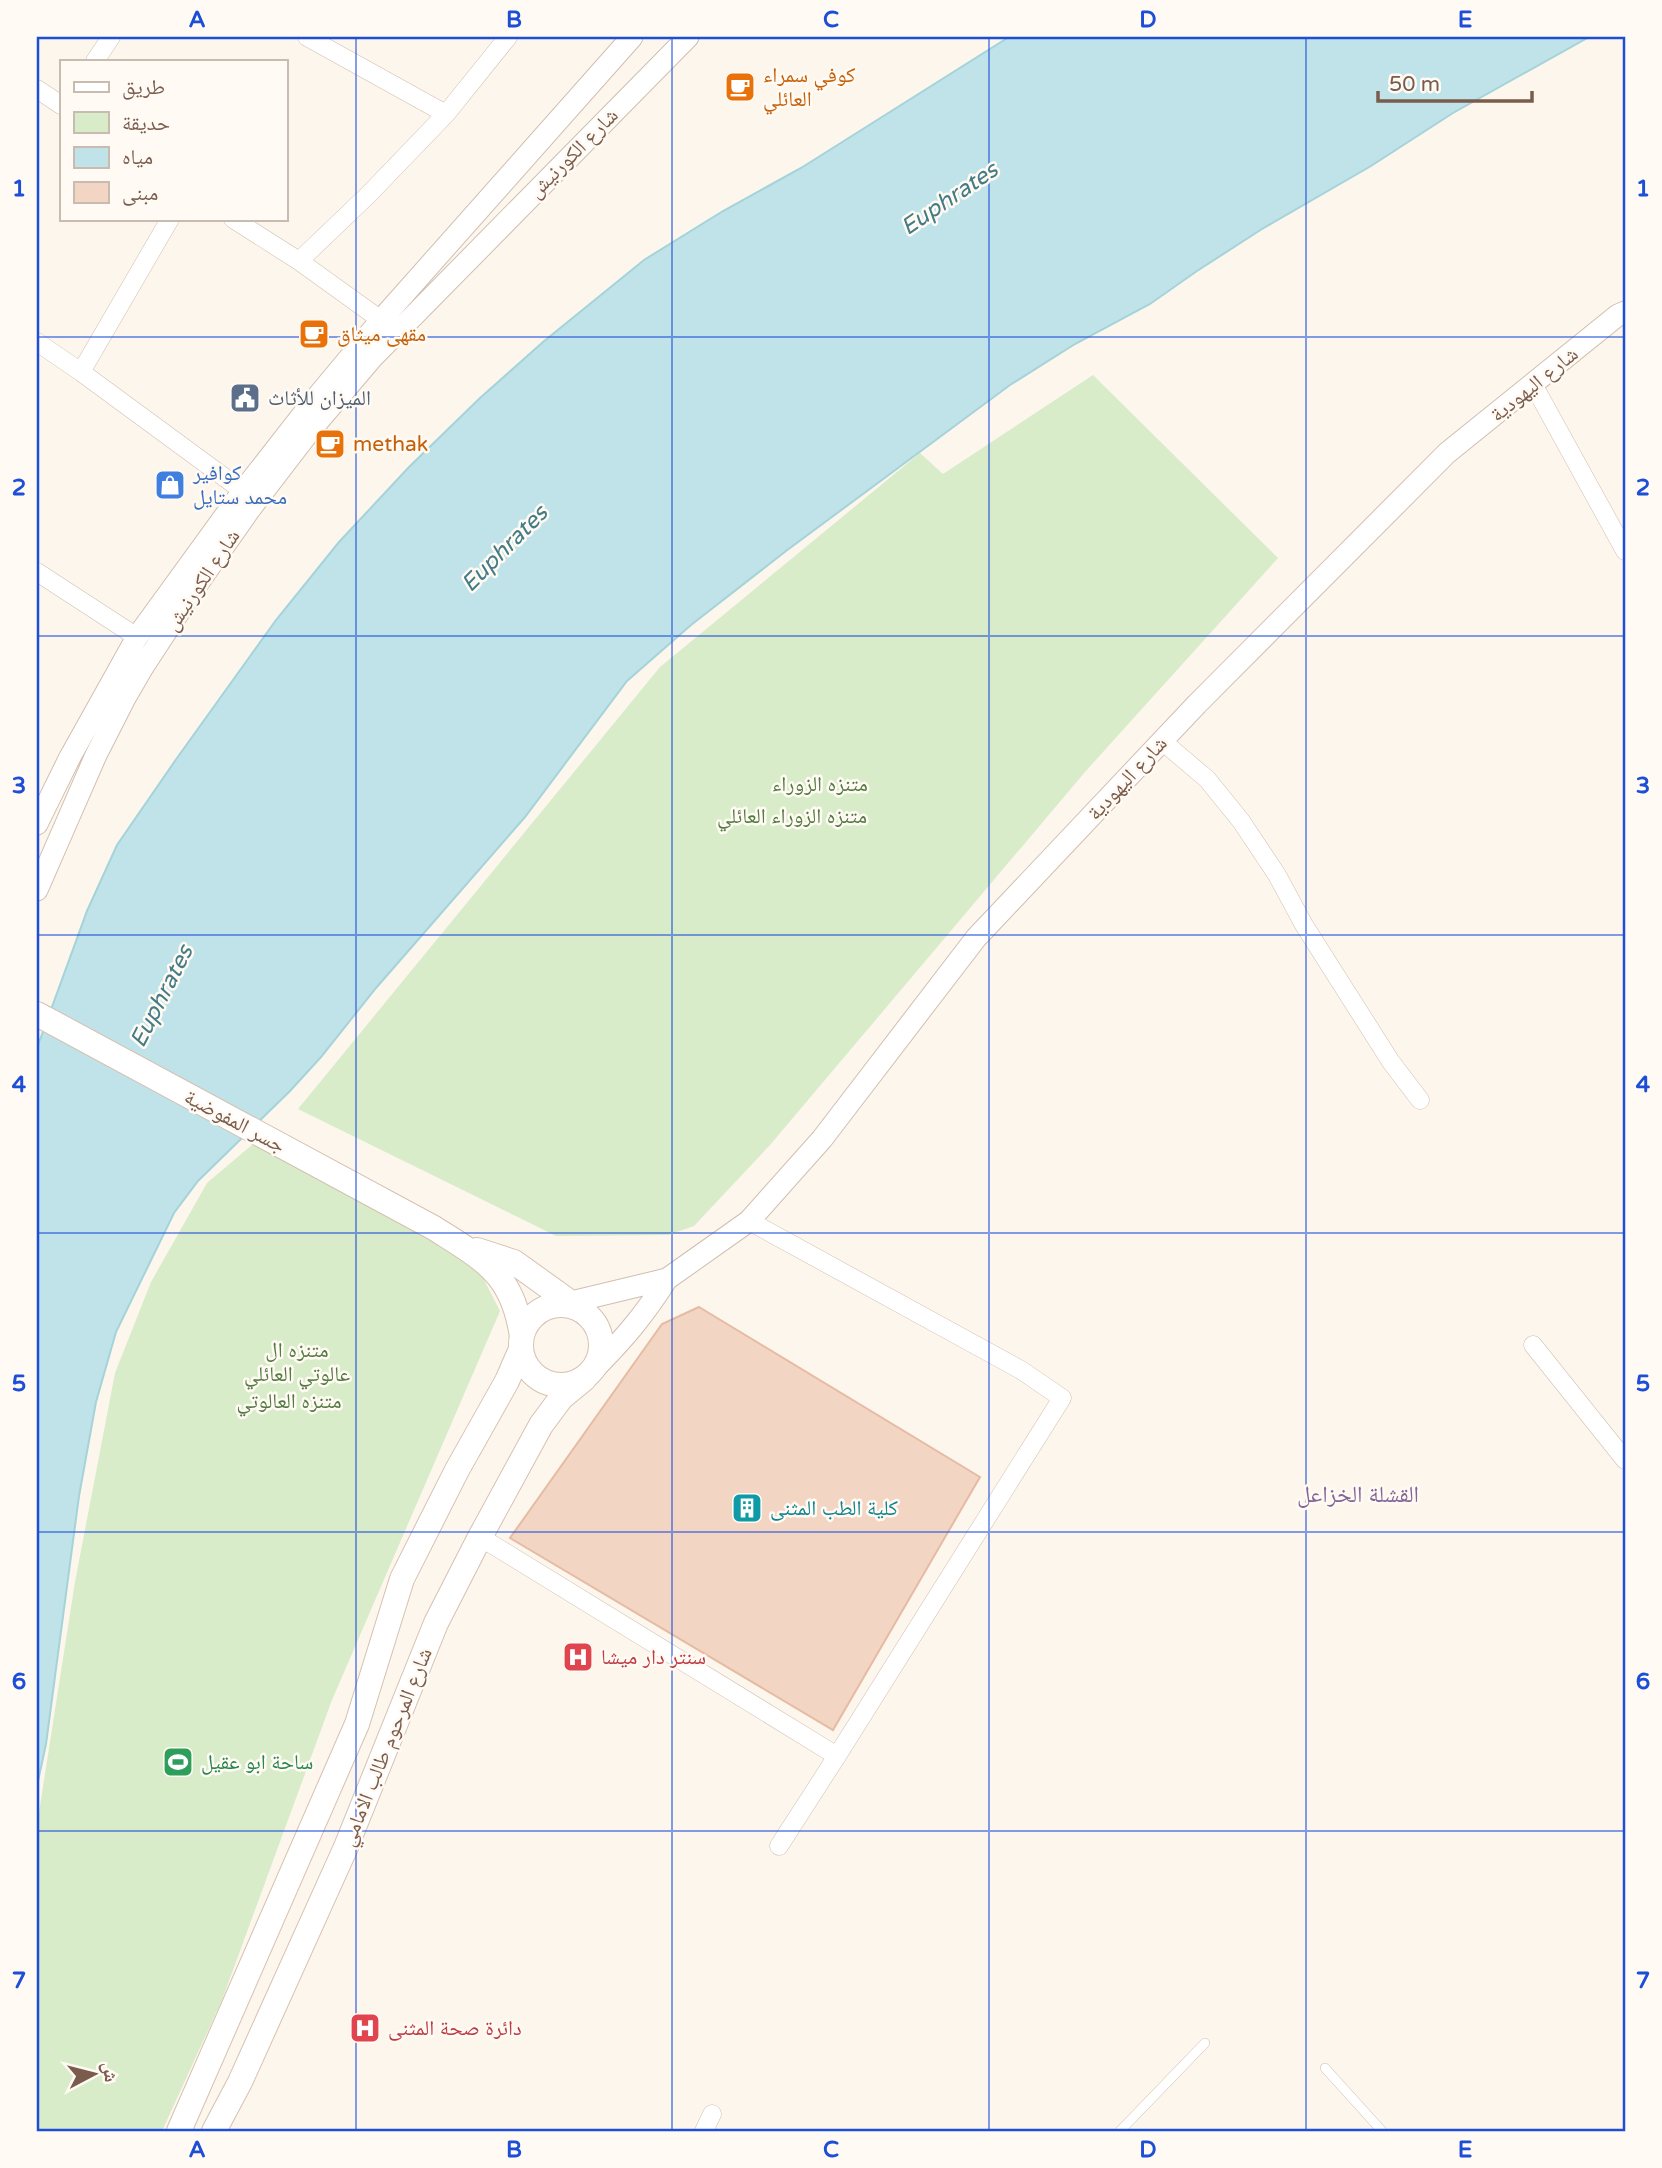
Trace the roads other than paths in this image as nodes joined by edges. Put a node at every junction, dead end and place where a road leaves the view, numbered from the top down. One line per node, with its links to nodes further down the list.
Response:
1 (111, 37): 6 (street)
2 (307, 37): 9 (street)
3 (508, 37): 9 (street)
4 (632, 37): 10 (street, شارع الكورنيش)
5 (688, 37): 11 (street, شارع الكورنيش)
6 (96, 60)
7 (38, 93): 8 (street)
8 (60, 104)
9 (446, 114): 14 (street)
10 (504, 182): 11 (street); 16 (street, شارع الكورنيش)
11 (526, 201): 26 (street, شارع الكورنيش)
12 (169, 220): 18 (street)
13 (235, 220): 14 (street)
14 (299, 261): 16 (street)
15 (1625, 312): 19 (street, شارع اليهودية)
16 (381, 320): 20 (street, شارع الكورنيش)
17 (37, 342): 18 (street)
18 (81, 372): 20 (street)
19 (1533, 384): 21 (street); 24 (street, شارع اليهودية)
20 (243, 491): 23 (street, شارع الكورنيش)
21 (1625, 551)
22 (37, 572): 23 (street)
23 (137, 637): 25 (street, شارع الكورنيش)
24 (1162, 741): 28 (street); 29 (street, شارع اليهودية)
25 (37, 824)
26 (37, 890)
27 (37, 1014): 30 (main road, جسر المفوضية)
28 (1420, 1100)
29 (749, 1221): 31 (street, شارع اليهودية); 38 (street)
30 (460, 1244): 32 (main road); 33 (main road)
31 (667, 1279): 32 (street); 35 (street)
32 (570, 1306): 33 (main road); 35 (main road)
33 (522, 1343): 35 (main road); 43 (main road, شارع المرحوم طالب الامامي)
34 (1533, 1345): 36 (street)
35 (589, 1374): 37 (main road, شارع المرحوم طالب الامامي)
36 (1625, 1460)
37 (480, 1537): 38 (street); 44 (main road, شارع المرحوم طالب الامامي)
38 (837, 1756): 39 (street)
39 (779, 1846)
40 (1205, 2043): 46 (lane)
41 (1325, 2068): 47 (lane)
42 (712, 2114): 45 (street)
43 (185, 2125)
44 (219, 2127)
45 (704, 2131)
46 (1121, 2131)
47 (1382, 2131)

